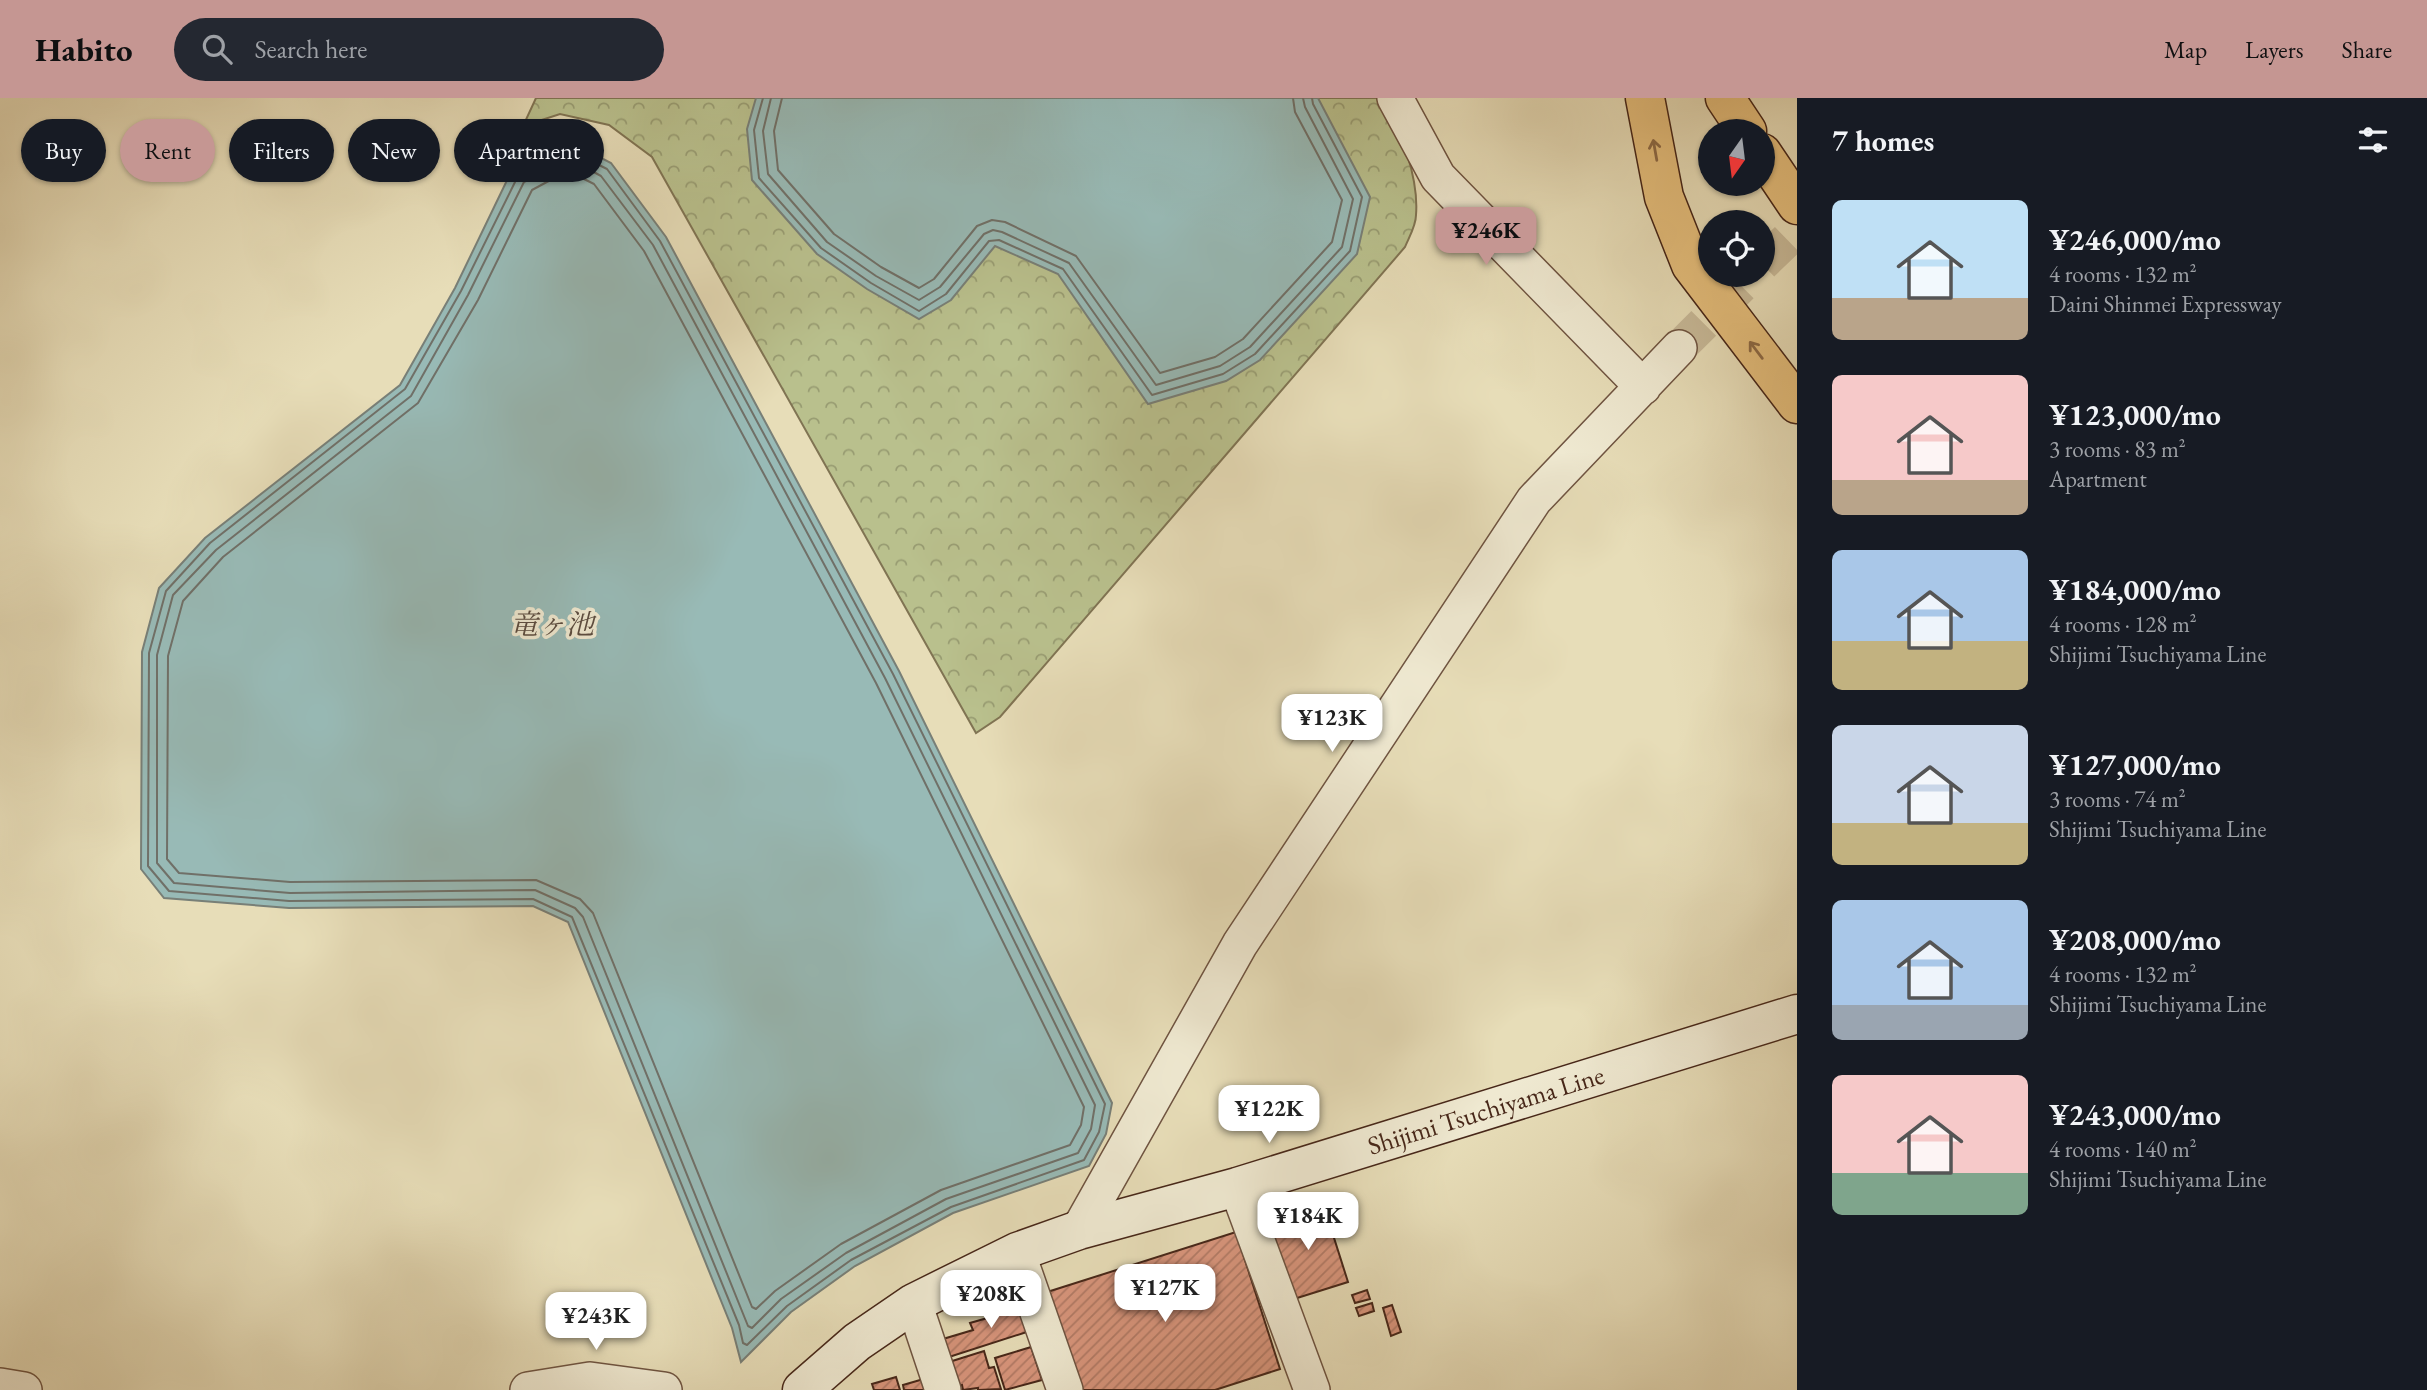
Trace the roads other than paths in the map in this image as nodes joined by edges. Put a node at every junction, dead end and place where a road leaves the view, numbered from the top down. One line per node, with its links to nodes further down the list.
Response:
1 (1395, 98): 8 (street)
2 (1645, 98): 9 (highway, one-way to 2)
3 (1725, 98): 4 (highway)
4 (1739, 119)
5 (1775, 172): 6 (highway)
6 (1797, 205)
7 (1679, 348): 8 (street)
8 (1643, 387): 12 (street)
9 (1797, 404)
10 (1797, 1014): 11 (main road, Shijimi Tsuchiyama Line)
11 (1237, 1186): 12 (main road, Shijimi Tsuchiyama Line); 22 (street)
12 (1079, 1230): 13 (main road, Shijimi Tsuchiyama Line)
13 (1017, 1252): 14 (main road, Shijimi Tsuchiyama Line); 21 (street)
14 (914, 1303): 16 (main road, Shijimi Tsuchiyama Line); 20 (street)
15 (0, 1386): 17 (street)
16 (811, 1387)
17 (24, 1390)
18 (528, 1390): 19 (street)
19 (664, 1390)
20 (943, 1390)
21 (1065, 1390)
22 (1312, 1390)

